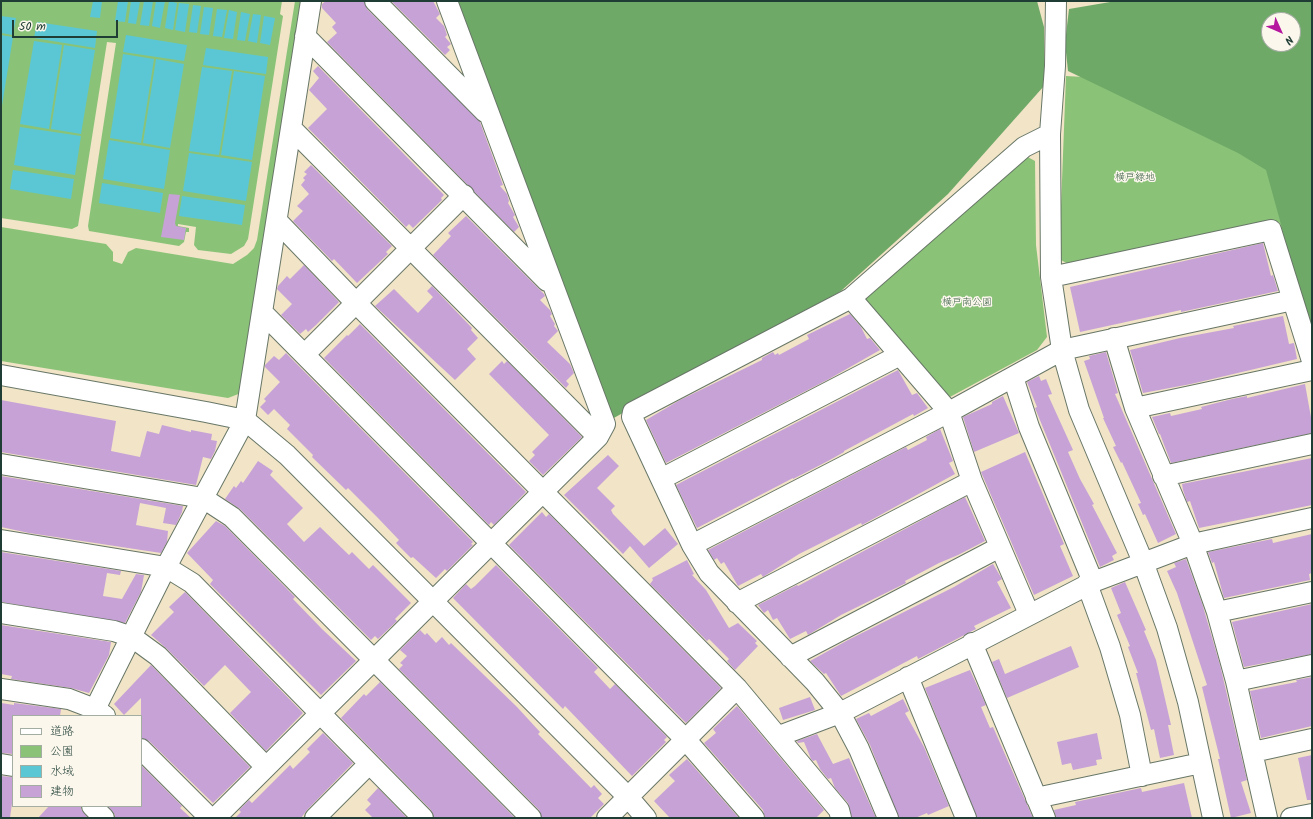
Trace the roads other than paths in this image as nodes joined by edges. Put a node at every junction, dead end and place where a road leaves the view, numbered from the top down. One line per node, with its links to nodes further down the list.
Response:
1 (311, 1): 5 (street)
2 (375, 1): 6 (street)
3 (447, 1): 6 (street)
4 (1056, 1): 8 (street)
5 (305, 36): 7 (street); 9 (street)
6 (490, 116): 13 (street)
7 (292, 129): 10 (street); 11 (street)
8 (1050, 134): 12 (street); 14 (street)
9 (464, 196): 11 (street); 13 (street)
10 (277, 221): 16 (street); 17 (street)
11 (411, 248): 16 (street); 29 (street)
12 (1051, 277): 15 (street); 19 (street)
13 (552, 286): 29 (street)
14 (851, 298): 21 (street); 33 (street)
15 (1293, 300): 18 (street); 22 (street)
16 (356, 303): 20 (street); 35 (street)
17 (262, 312): 20 (street); 28 (street)
18 (1114, 338): 19 (street); 26 (street)
19 (1062, 350): 25 (street); 43 (street)
20 (305, 354): 39 (street)
21 (900, 355): 27 (street); 33 (street)
22 (1312, 361)
23 (1312, 370): 26 (street)
24 (1, 375): 28 (street)
25 (1013, 377): 27 (street); 45 (street)
26 (1134, 408): 32 (street)
27 (949, 412): 34 (street); 41 (street)
28 (245, 420): 36 (street); 47 (street)
29 (598, 437): 35 (street)
30 (1312, 444): 32 (street)
31 (1, 464): 36 (street)
32 (1162, 476): 40 (street)
33 (661, 479): 41 (street)
34 (972, 481): 42 (street); 48 (street)
35 (543, 491): 39 (street); 59 (street)
36 (203, 498): 44 (street); 55 (street)
37 (1312, 518): 40 (street)
38 (1, 540): 44 (street)
39 (491, 543): 47 (street); 66 (street)
40 (1193, 544): 43 (street); 49 (street)
41 (692, 545): 48 (street)
42 (1000, 547): 51 (street); 54 (street)
43 (1142, 562): 45 (street); 69 (street)
44 (166, 567): 52 (street); 63 (street)
45 (1090, 583): 51 (street); 74 (street)
46 (1312, 592): 49 (street)
47 (432, 601): 55 (street); 75 (street)
48 (737, 603): 54 (street)
49 (1217, 612): 58 (street)
50 (1, 613): 52 (street)
51 (1029, 614): 53 (street)
52 (132, 637): 61 (street); 73 (street)
53 (972, 643): 57 (street); 76 (street)
54 (790, 657): 62 (street)
55 (374, 660): 63 (street); 84 (street)
56 (1312, 665): 58 (street)
57 (908, 677): 62 (street); 90 (street)
58 (1236, 681): 68 (street)
59 (737, 688): 64 (street); 66 (street)
60 (1, 689): 61 (street)
61 (100, 712)
62 (840, 713): 64 (street); 89 (street)
63 (319, 714): 71 (street); 73 (street)
64 (779, 736): 88 (street)
65 (1312, 739): 68 (street)
66 (686, 740): 75 (street); 87 (street)
67 (142, 750): 80 (street)
68 (1253, 752): 93 (street)
69 (1201, 763): 74 (street); 92 (street)
70 (1, 764): 72 (street)
71 (369, 764): 82 (street); 83 (street)
72 (12, 766)
73 (266, 767): 81 (street)
74 (1142, 776): 76 (street)
75 (628, 797): 85 (street); 86 (street)
76 (1036, 798): 91 (street)
77 (93, 807): 79 (street)
78 (1312, 814): 94 (street)
79 (104, 818)
80 (210, 818)
81 (215, 818)
82 (316, 818)
83 (423, 818)
84 (531, 818)
85 (607, 818)
86 (646, 818)
87 (754, 818)
88 (841, 818)
89 (888, 818)
90 (966, 818)
91 (1045, 818)
92 (1212, 818)
93 (1267, 818)
94 (1291, 818)

